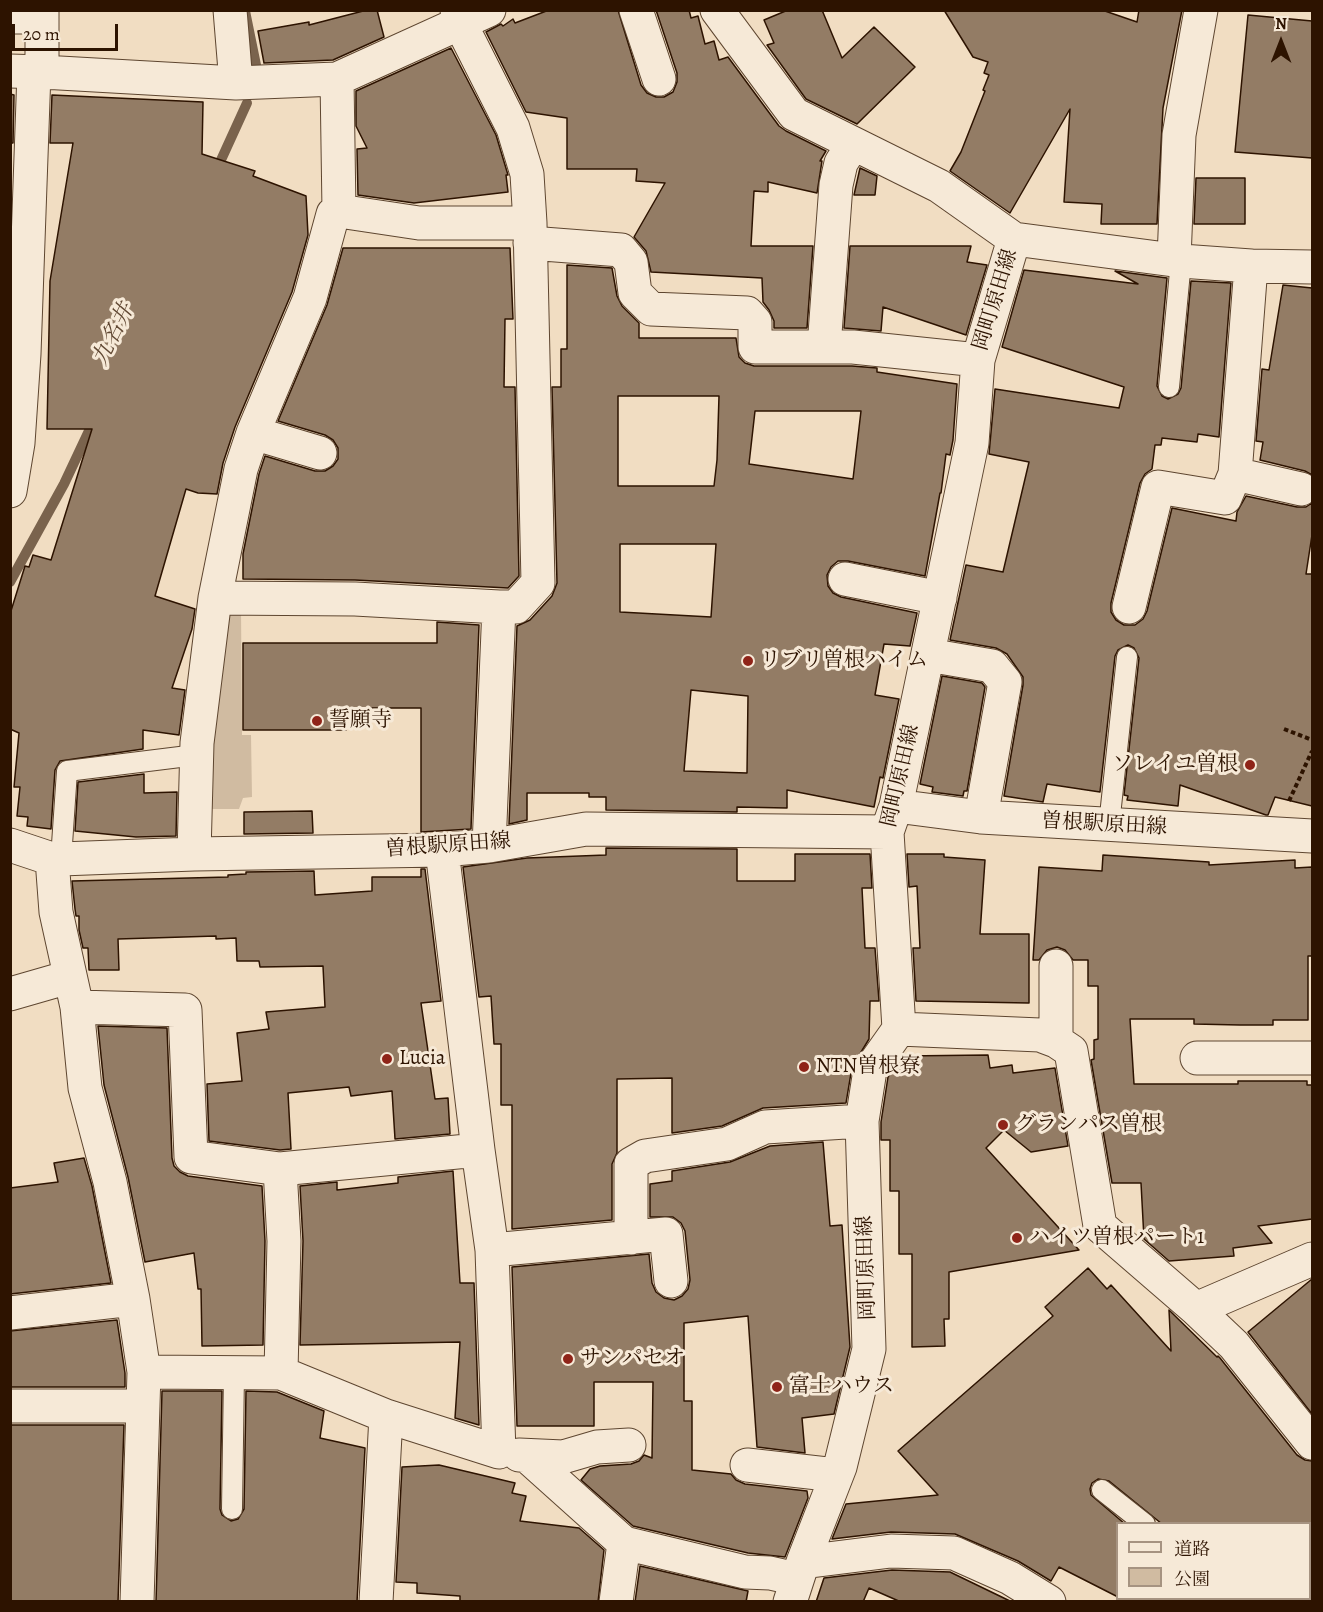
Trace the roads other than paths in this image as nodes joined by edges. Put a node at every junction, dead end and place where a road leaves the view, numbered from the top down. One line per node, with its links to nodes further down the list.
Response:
1 (230, 10): 11 (street)
2 (489, 10): 7 (street)
3 (636, 10): 10 (street)
4 (717, 10): 12 (street)
5 (1201, 10): 16 (street)
6 (31, 15): 8 (street)
7 (458, 17): 9 (street); 14 (street)
8 (29, 72): 11 (street); 19 (street)
9 (337, 79): 11 (street); 13 (street)
10 (659, 79)
11 (236, 83)
12 (853, 144): 15 (street); 20 (street)
13 (339, 211): 14 (street); 24 (street)
14 (530, 233): 20 (street); 32 (street)
15 (1014, 239): 16 (street, 岡町原田線); 21 (street, 岡町原田線)
16 (1178, 260): 17 (street, 岡町原田線); 22 (lane)
17 (1251, 266): 18 (street, 岡町原田線); 26 (street)
18 (1312, 267)
19 (18, 282): 23 (street)
20 (824, 347): 21 (street)
21 (978, 360): 31 (street, 岡町原田線)
22 (1169, 387)
23 (15, 415): 28 (street)
24 (253, 433): 25 (street); 30 (street)
25 (320, 453)
26 (1235, 474): 27 (street); 33 (street)
27 (1301, 489)
28 (10, 491)
29 (845, 579): 31 (street)
30 (215, 598): 32 (street); 36 (street)
31 (940, 598): 34 (street, 岡町原田線)
32 (499, 607): 42 (street)
33 (1129, 607)
34 (928, 655): 37 (street); 38 (street, 岡町原田線)
35 (1127, 657): 39 (lane)
36 (196, 755): 44 (street); 45 (lane)
37 (981, 818): 38 (street, 曽根駅原田線); 39 (street, 曽根駅原田線)
38 (891, 819): 42 (street, 曽根駅原田線); 49 (street, 岡町原田線)
39 (1109, 825): 40 (street, 曽根駅原田線)
40 (1312, 836)
41 (10, 845): 45 (street, 曽根駅原田線)
42 (489, 846): 43 (street, 曽根駅原田線)
43 (442, 850): 44 (street, 曽根駅原田線); 54 (street)
44 (194, 854): 45 (street, 曽根駅原田線)
45 (57, 859): 47 (street)
46 (1056, 966): 50 (street)
47 (73, 992): 48 (street); 55 (street); 60 (street)
48 (10, 994)
49 (899, 1029): 50 (street); 53 (street, 岡町原田線)
50 (1056, 1041): 61 (street)
51 (1197, 1058): 52 (street)
52 (1312, 1058)
53 (862, 1121): 56 (street); 73 (street, 岡町原田線)
54 (478, 1150): 55 (street); 57 (street)
55 (280, 1169): 65 (street)
56 (631, 1238): 57 (street); 59 (street)
57 (492, 1250): 71 (street)
58 (1312, 1259): 61 (street)
59 (671, 1281)
60 (133, 1299): 62 (street); 63 (street)
61 (1196, 1309): 69 (street)
62 (10, 1313)
63 (144, 1372): 64 (street); 67 (street)
64 (234, 1373): 65 (street); 75 (lane)
65 (281, 1373): 68 (street)
66 (10, 1406): 67 (street)
67 (142, 1406): 79 (street)
68 (386, 1416): 71 (street); 80 (street)
69 (1312, 1443)
70 (629, 1445): 71 (street)
71 (513, 1454): 77 (street)
72 (747, 1465): 73 (street)
73 (836, 1475): 78 (street, 岡町原田線)
74 (1102, 1491): 76 (lane)
75 (232, 1509)
76 (1142, 1522)
77 (624, 1543): 78 (street); 81 (street)
78 (797, 1581): 82 (street)
79 (137, 1602)
80 (375, 1602)
81 (615, 1602)
82 (1049, 1602)

